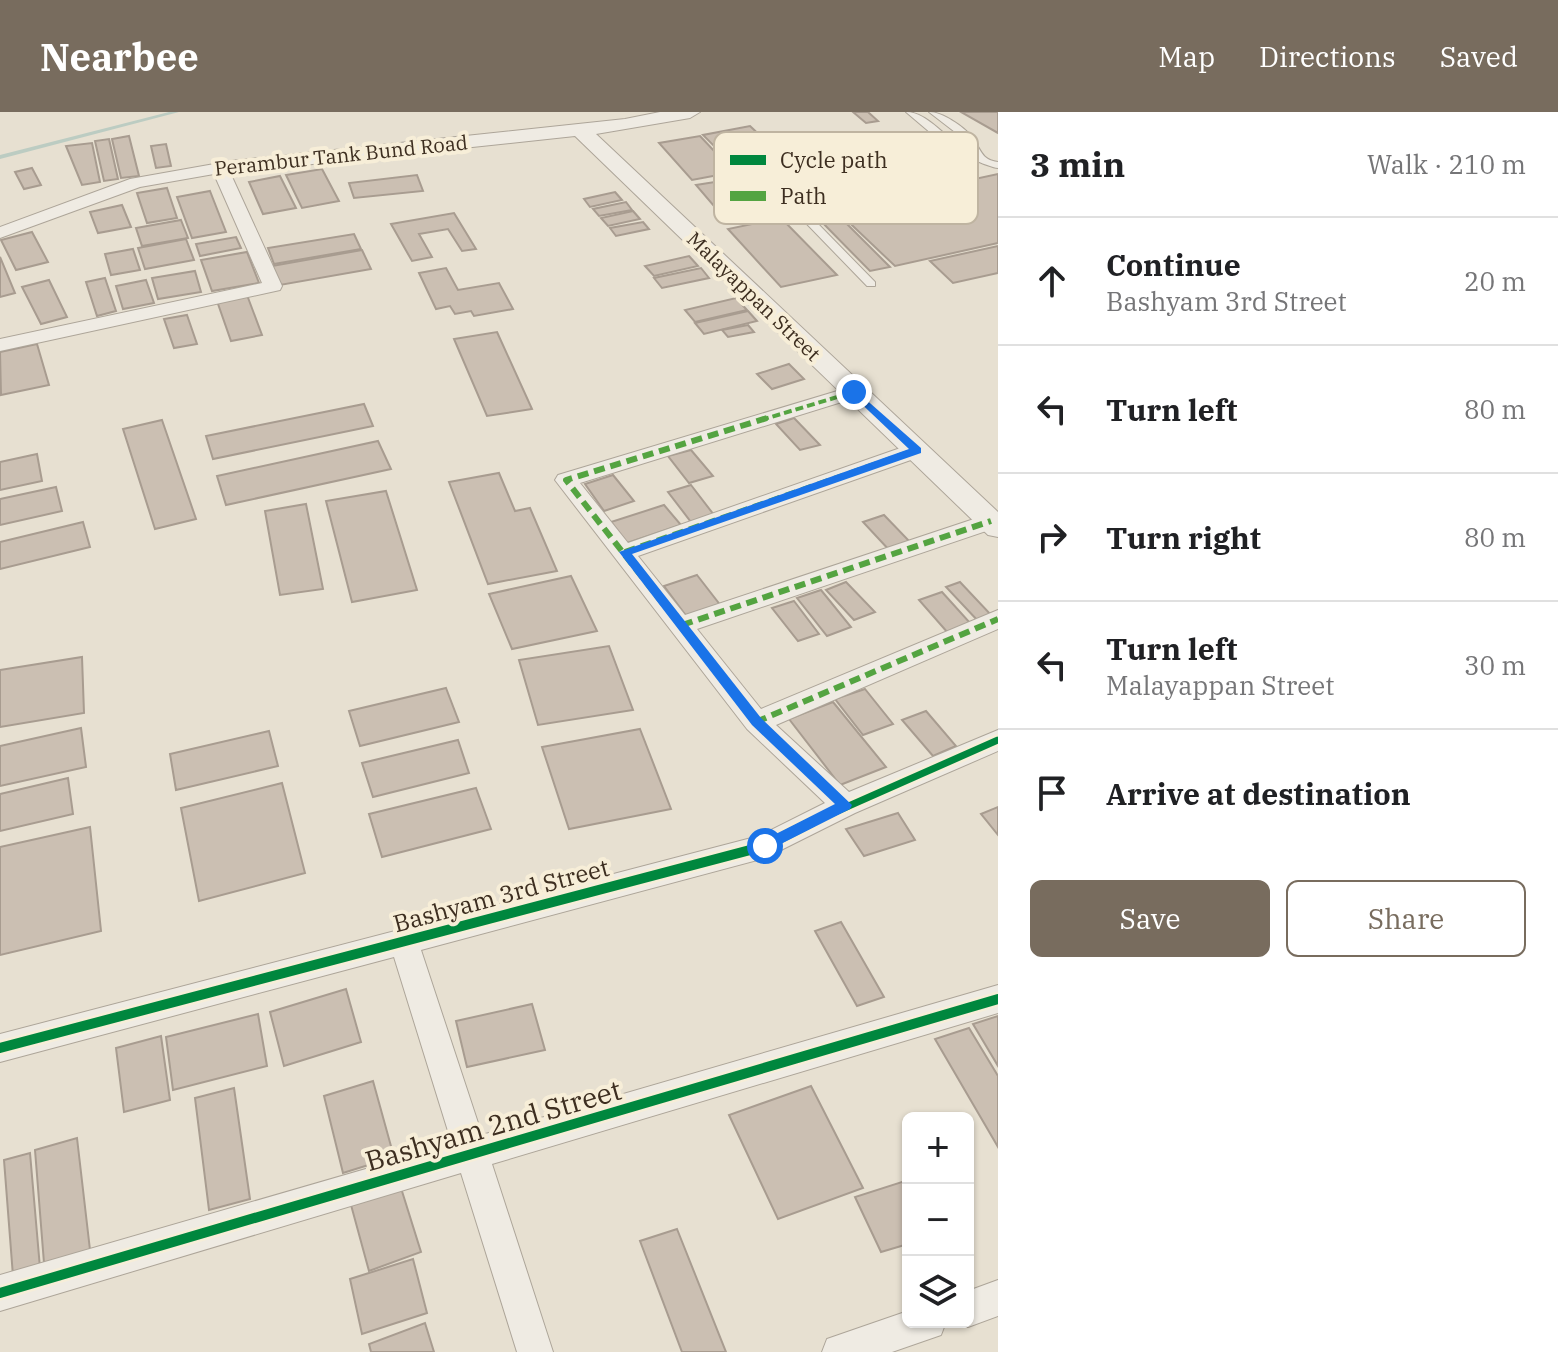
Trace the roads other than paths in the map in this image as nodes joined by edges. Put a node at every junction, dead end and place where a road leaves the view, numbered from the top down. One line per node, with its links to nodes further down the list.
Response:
1 (690, 112): 4 (street, Perambur Tank Bund Road)
2 (910, 112): 5 (lane)
3 (933, 112): 6 (lane)
4 (580, 130): 9 (street, Perambur Tank Bund Road); 14 (street, Malayappan Street)
5 (935, 132)
6 (960, 132)
7 (978, 156): 8 (lane)
8 (998, 165)
9 (220, 168): 11 (street, Perambur Tank Bund Road); 13 (street)
10 (812, 224): 12 (lane)
11 (0, 233)
12 (871, 284)
13 (0, 345)
14 (854, 392): 15 (street, Malayappan Street); 17 (street)
15 (917, 450): 16 (street, Malayappan Street); 17 (street)
16 (994, 525): 19 (street)
17 (625, 552): 19 (street)
18 (998, 619): 20 (street)
19 (682, 625): 20 (street)
20 (756, 722): 22 (street)
21 (998, 740): 22 (street, Bashyam 3rd Street)
22 (845, 805): 23 (street, Bashyam 3rd Street)
23 (404, 941): 25 (street, Bashyam 3rd Street); 26 (street)
24 (998, 999): 26 (street, Bashyam 2nd Street)
25 (0, 1048)
26 (472, 1154): 27 (street, Bashyam 2nd Street); 31 (street)
27 (0, 1293)
28 (998, 1298): 29 (street)
29 (974, 1307)
30 (910, 1328): 32 (street)
31 (535, 1352)
32 (840, 1352)

